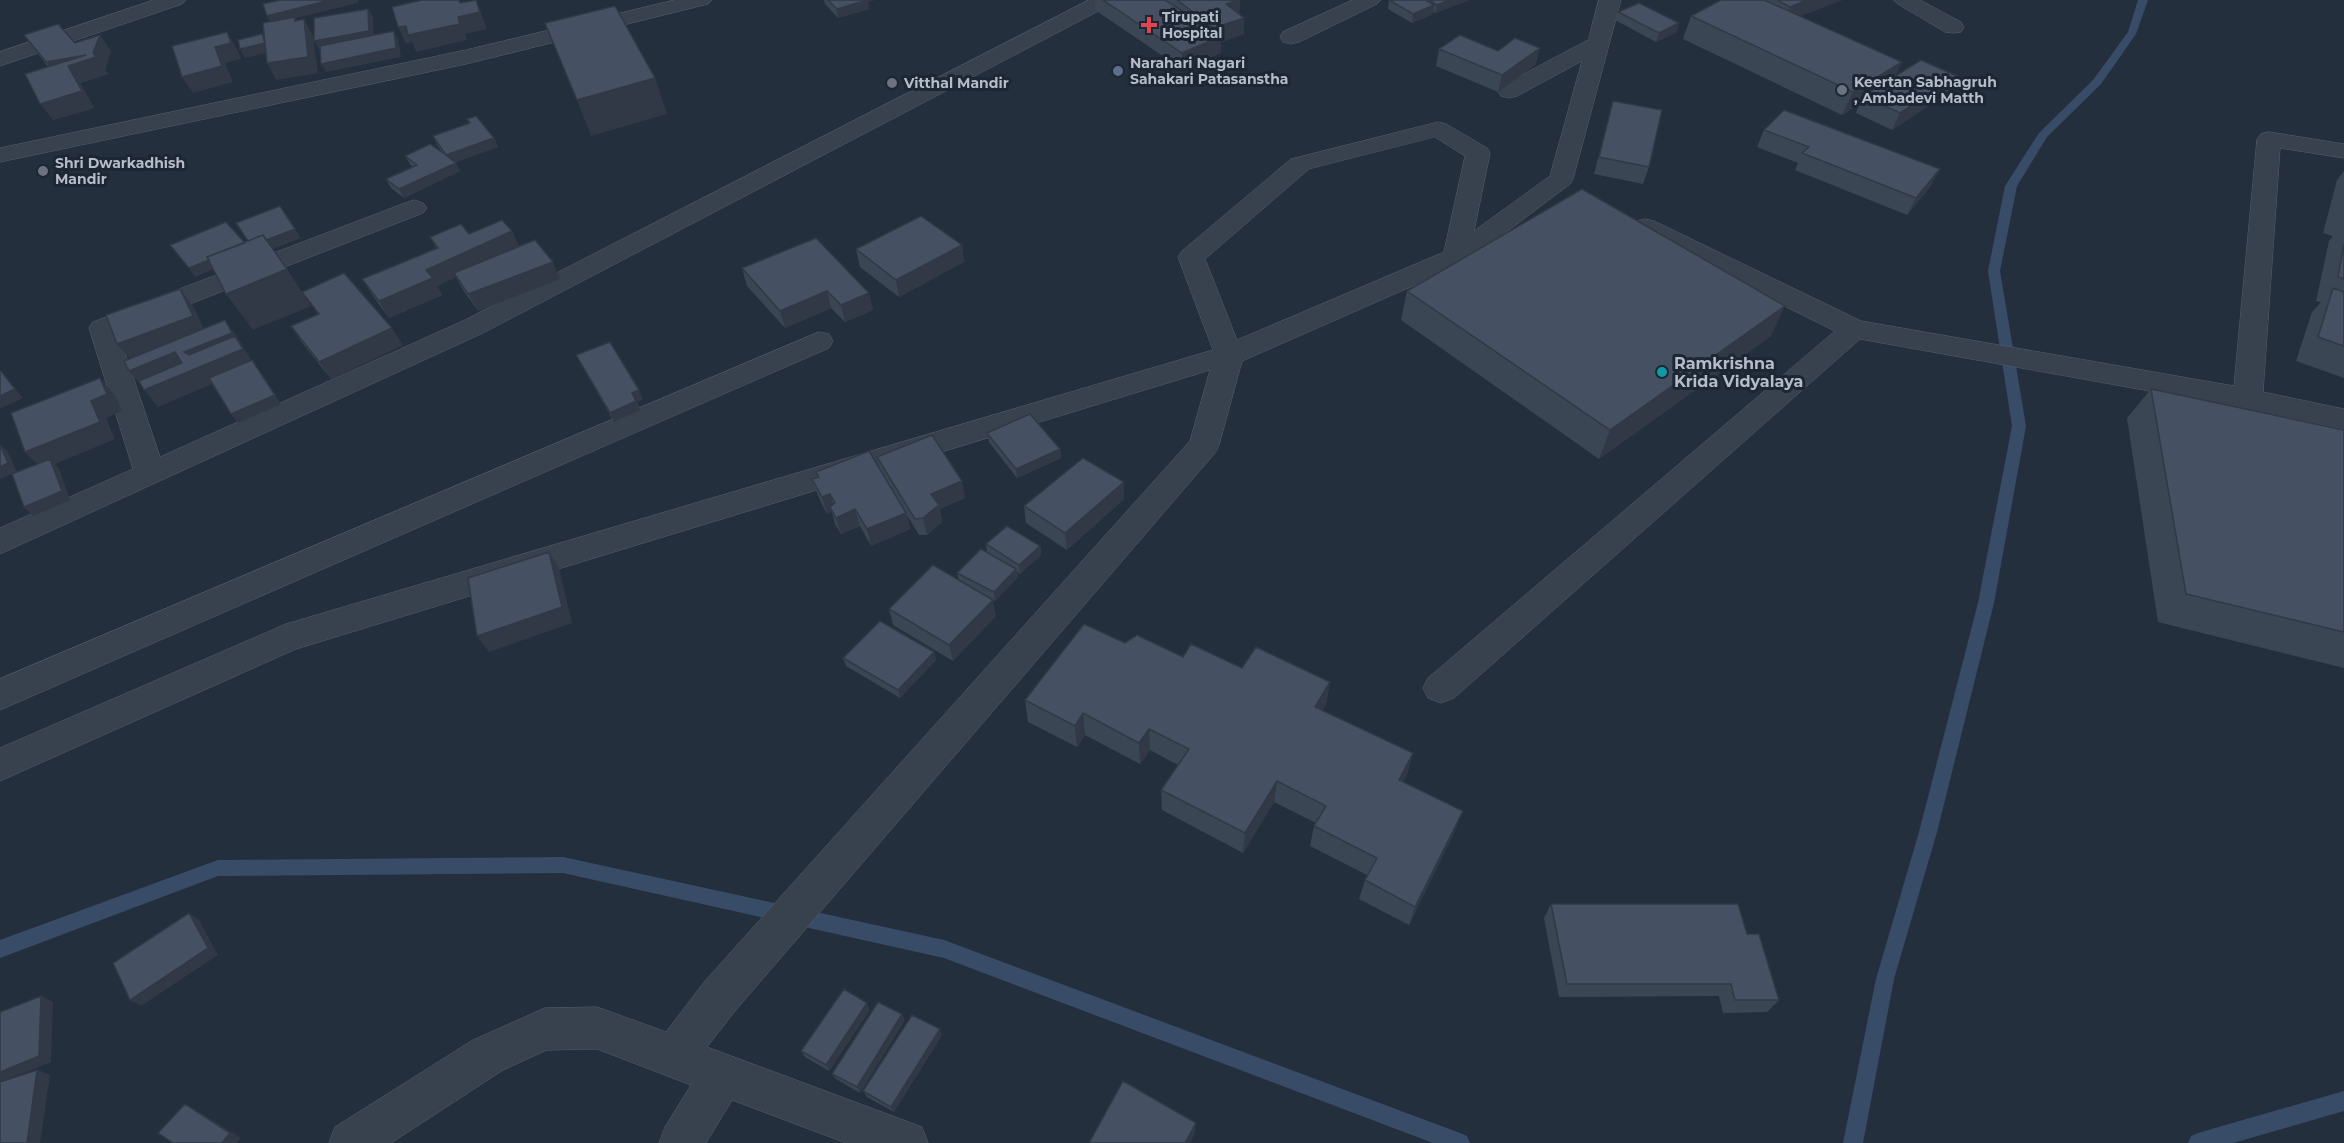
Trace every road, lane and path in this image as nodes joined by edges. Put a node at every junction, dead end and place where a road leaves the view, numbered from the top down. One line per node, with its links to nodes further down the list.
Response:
1 (175, 0): 10 (street)
2 (701, 0): 13 (street)
3 (1105, 0): 22 (street)
4 (1370, 0): 8 (street)
5 (1610, 0): 9 (street)
6 (1905, 0): 7 (street)
7 (1953, 27)
8 (1291, 37)
9 (1596, 45): 11 (street); 16 (street)
10 (0, 59)
11 (1509, 91)
12 (2344, 151): 20 (street)
13 (0, 155)
14 (414, 208): 22 (street)
15 (1628, 217): 17 (street)
16 (1456, 257): 19 (street); 19 (street)
17 (1854, 329): 20 (street); 24 (street)
18 (819, 340): 25 (street)
19 (1229, 355): 26 (street); 27 (street)
20 (2248, 397): 21 (street)
21 (2344, 419)
22 (150, 474): 23 (street)
23 (0, 542)
24 (1441, 688)
25 (0, 695)
26 (0, 765)
27 (674, 1056): 28 (street); 29 (street)
28 (723, 1074): 30 (street); 31 (street)
29 (351, 1143)
30 (681, 1143)
31 (906, 1143)

